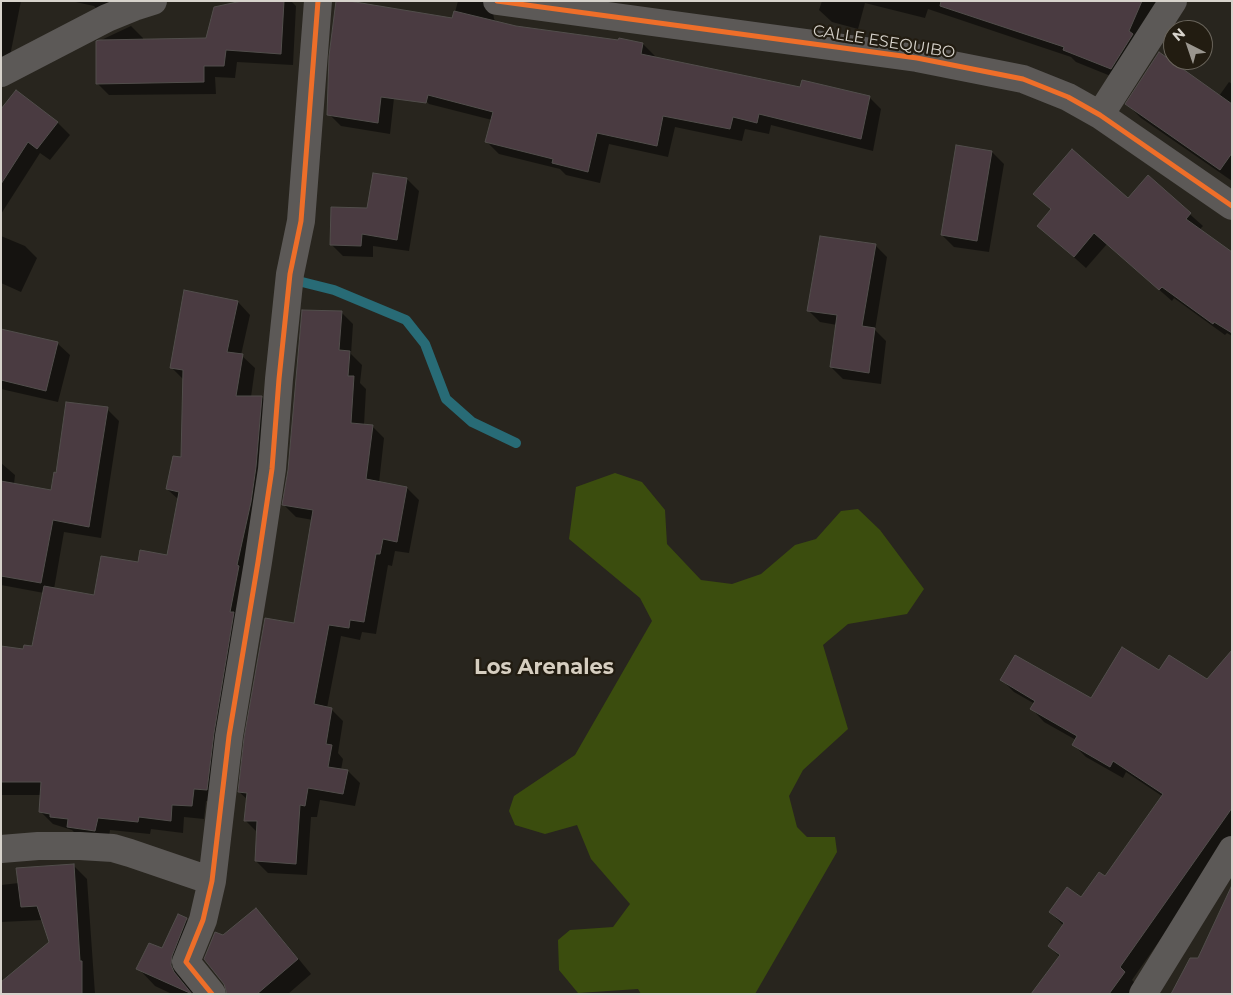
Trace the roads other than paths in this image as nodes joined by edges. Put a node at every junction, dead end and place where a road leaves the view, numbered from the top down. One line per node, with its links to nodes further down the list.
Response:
1 (153, 1): 5 (street)
2 (318, 1): 10 (street)
3 (497, 1): 6 (street, CALLE ESEQUIBO)
4 (1173, 1): 6 (street)
5 (1, 73)
6 (1100, 114): 7 (street, CALLE ESEQUIBO)
7 (1232, 206)
8 (1, 849): 10 (street)
9 (1232, 850): 12 (street)
10 (212, 881): 11 (street)
11 (212, 994)
12 (1143, 994)

